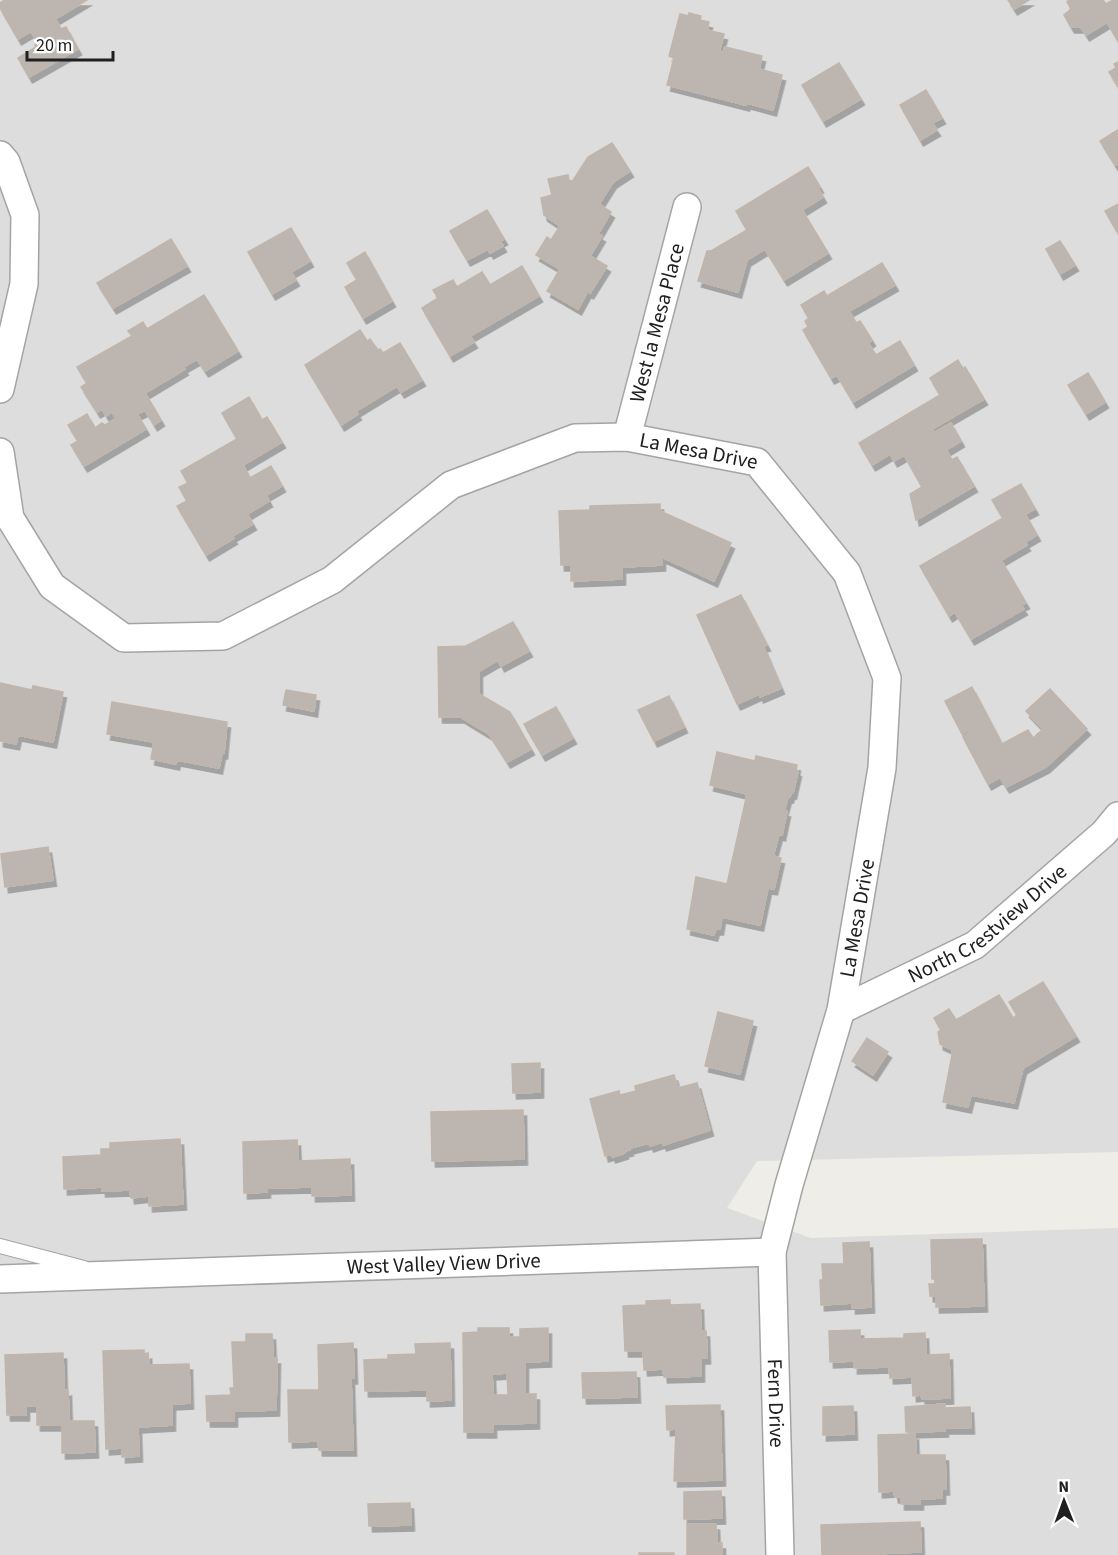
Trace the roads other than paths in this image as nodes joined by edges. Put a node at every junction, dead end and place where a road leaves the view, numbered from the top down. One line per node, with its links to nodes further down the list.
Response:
1 (0, 155): 3 (street)
2 (687, 207): 4 (street, West la Mesa Place)
3 (0, 389)
4 (627, 437): 5 (street, La Mesa Drive); 7 (street, La Mesa Drive)
5 (0, 452)
6 (1118, 816): 7 (street, North Crestview Drive)
7 (841, 1010): 9 (street, La Mesa Drive)
8 (0, 1246): 10 (lane, West Valley View Drive)
9 (772, 1252): 10 (street, West Valley View Drive); 12 (street, Fern Drive)
10 (115, 1276): 11 (street, West Valley View Drive)
11 (0, 1279)
12 (780, 1555)

